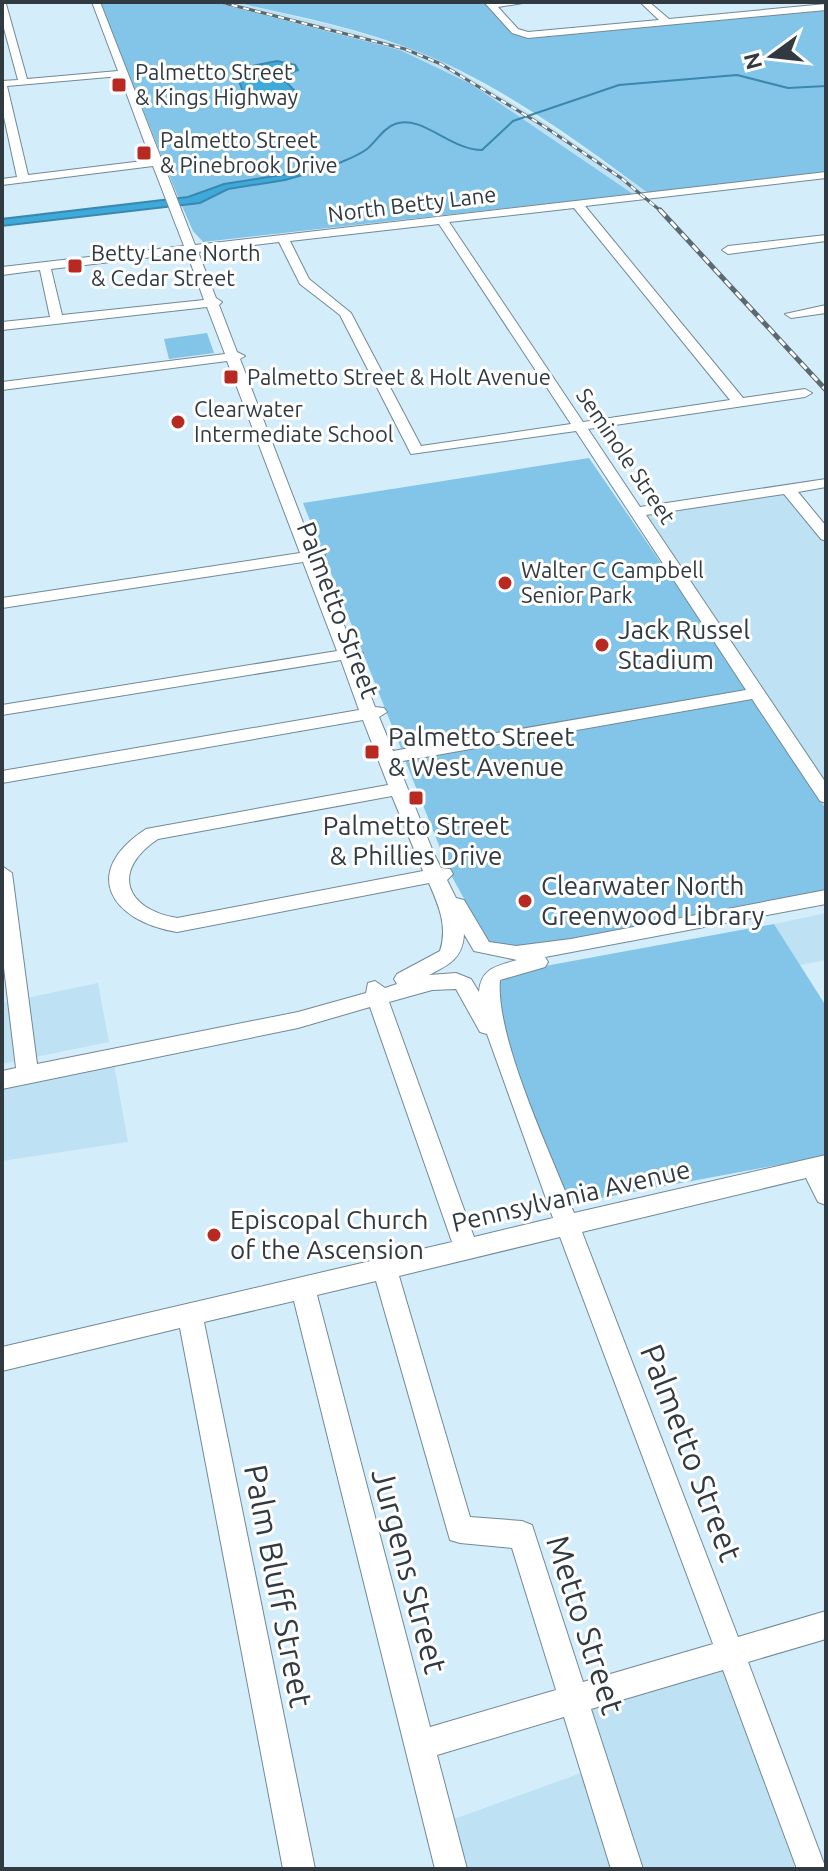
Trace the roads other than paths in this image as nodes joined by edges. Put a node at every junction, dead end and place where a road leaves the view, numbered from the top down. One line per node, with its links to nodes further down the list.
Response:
1 (96, 2): 8 (street, Palmetto Street)
2 (525, 2): 5 (street)
3 (644, 2): 7 (street)
4 (2, 4): 9 (street)
5 (490, 4): 7 (street)
6 (826, 7): 7 (street)
7 (667, 22)
8 (122, 73): 9 (street); 11 (street, Palmetto Street)
9 (23, 82): 10 (street)
10 (2, 85): 13 (street)
11 (157, 162): 13 (street); 19 (street, Palmetto Street)
12 (826, 175): 15 (street, North Betty Lane)
13 (23, 178): 14 (street)
14 (2, 182)
15 (577, 204): 16 (street, North Betty Lane); 31 (street)
16 (442, 220): 18 (street, North Betty Lane); 32 (street, Seminole Street)
17 (826, 238): 20 (street)
18 (283, 239): 19 (street, North Betty Lane); 32 (street)
19 (192, 250): 21 (street, North Betty Lane); 23 (street, Palmetto Street)
20 (728, 250)
21 (45, 267): 22 (street, North Betty Lane); 26 (street)
22 (2, 271)
23 (213, 302): 26 (street); 28 (street, Palmetto Street)
24 (826, 309): 25 (street)
25 (791, 314)
26 (57, 320): 27 (street)
27 (2, 326)
28 (235, 357): 29 (street); 37 (street, Palmetto Street)
29 (2, 386)
30 (805, 393): 31 (street)
31 (740, 403): 32 (street)
32 (579, 427): 35 (street, Seminole Street)
33 (826, 483): 34 (street)
34 (788, 489): 35 (street); 36 (street)
35 (636, 512): 40 (street, Seminole Street)
36 (826, 536)
37 (314, 555): 38 (street); 39 (street, Palmetto Street)
38 (2, 603)
39 (352, 653): 41 (street); 42 (street, Palmetto Street)
40 (757, 693): 43 (street); 46 (street, Seminole Street)
41 (2, 710)
42 (374, 712): 43 (street, Palmetto Street); 44 (street)
43 (391, 758): 45 (street, Palmetto Street); 48 (street, Palmetto Street)
44 (2, 777)
45 (398, 789): 48 (street, Palmetto Street); 48 (street)
46 (826, 797)
47 (2, 873): 58 (street)
48 (438, 875): 51 (street, Palmetto Street); 52 (street, Palmetto Street)
49 (826, 897): 51 (street)
50 (826, 907): 53 (street)
51 (485, 948): 52 (street); 53 (street)
52 (448, 955): 54 (street); 55 (street)
53 (493, 977): 54 (street); 56 (street, Palmetto Street)
54 (460, 982): 55 (street); 56 (street, Palmetto Street)
55 (377, 994): 58 (street); 63 (street)
56 (505, 1062): 62 (street, Palmetto Street)
57 (2, 1070): 58 (street)
58 (27, 1070): 59 (street)
59 (2, 1080)
60 (819, 1166): 61 (street); 62 (street, Pennsylvania Avenue)
61 (826, 1195)
62 (567, 1226): 63 (street, Pennsylvania Avenue); 69 (street, Palmetto Street)
63 (466, 1249): 64 (street, Pennsylvania Avenue)
64 (385, 1269): 65 (street, Pennsylvania Avenue); 70 (street, Metto Street)
65 (303, 1289): 66 (street, Pennsylvania Avenue); 71 (street, Jurgens Street)
66 (190, 1316): 67 (street, Pennsylvania Avenue); 72 (street, Palm Bluff Street)
67 (2, 1359)
68 (826, 1625): 69 (street)
69 (731, 1653): 70 (street); 75 (street, Palmetto Street)
70 (572, 1699): 71 (street); 74 (street, Metto Street)
71 (419, 1745): 73 (street, Jurgens Street)
72 (299, 1869)
73 (451, 1869)
74 (627, 1869)
75 (813, 1869)

